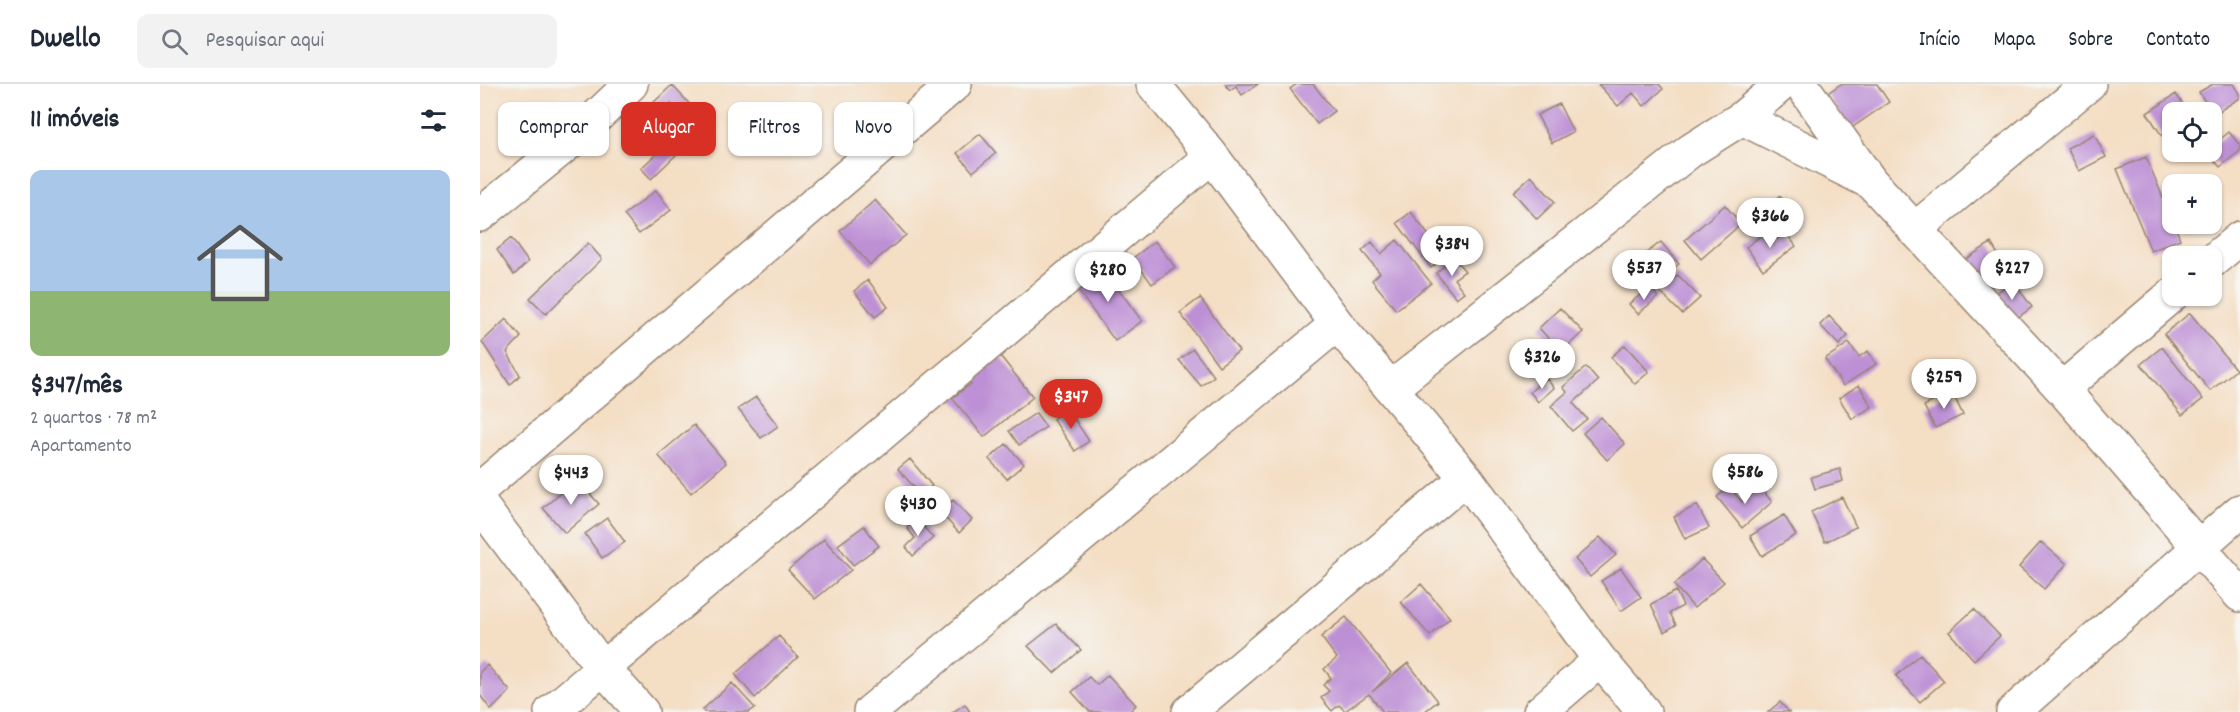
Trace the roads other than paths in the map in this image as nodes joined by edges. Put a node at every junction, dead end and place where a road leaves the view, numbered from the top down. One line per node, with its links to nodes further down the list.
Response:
1 (631, 84): 10 (street)
2 (955, 84): 19 (street)
3 (1153, 84): 8 (street)
4 (1782, 84): 7 (street)
5 (1801, 84): 9 (street)
6 (2089, 84): 11 (street)
7 (1742, 118): 9 (street); 16 (street)
8 (1212, 156): 15 (street); 25 (street)
9 (1871, 182): 11 (street)
10 (480, 215)
11 (1914, 230): 17 (street)
12 (2240, 238): 13 (street)
13 (2222, 253)
14 (2162, 304): 17 (street)
15 (1337, 324): 16 (street); 28 (street)
16 (1391, 388): 18 (street)
17 (2062, 389): 22 (street)
18 (1466, 478): 24 (street); 29 (street)
19 (480, 489)
20 (480, 504): 25 (street)
21 (2240, 511): 22 (street)
22 (2198, 548): 23 (street); 32 (street)
23 (2240, 595)
24 (1600, 660): 30 (street); 31 (street)
25 (602, 667): 26 (street); 27 (street)
26 (551, 712)
27 (642, 712)
28 (870, 712)
29 (1189, 712)
30 (1540, 712)
31 (1644, 712)
32 (2013, 712)

